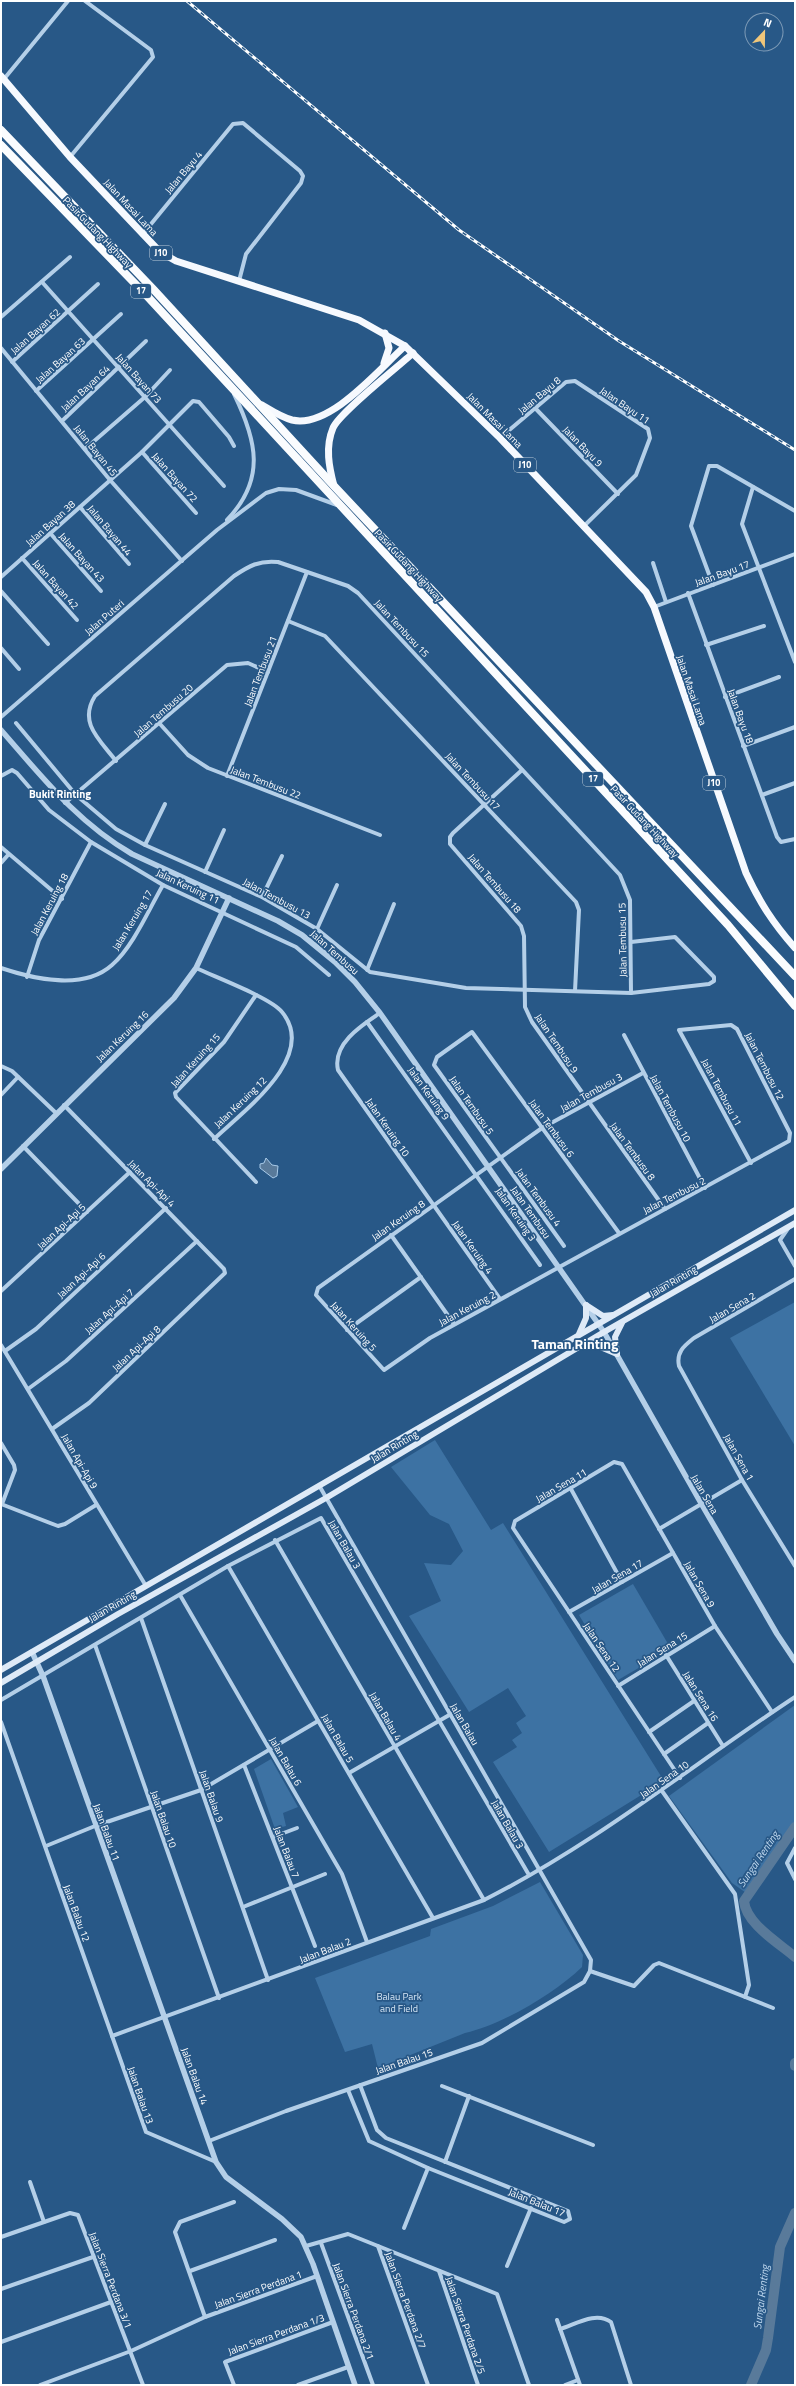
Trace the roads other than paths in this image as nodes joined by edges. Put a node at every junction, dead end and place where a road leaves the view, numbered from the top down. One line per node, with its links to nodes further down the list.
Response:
1 (68, 1): 3 (street)
2 (86, 1): 6 (street)
3 (2, 78): 6 (main road, Jalan Masai Lama / J10)
4 (1, 130): 31 (highway, Pasir Gudang Highway / 17)
5 (1, 145): 28 (highway, Pasir Gudang Highway / 17)
6 (70, 157): 7 (main road, Jalan Masai Lama / J10)
7 (142, 235): 9 (main road, Jalan Masai Lama / J10); 9 (street, Jalan Bayu 4)
8 (70, 257): 10 (street)
9 (238, 281): 15 (main road, Jalan Masai Lama / J10)
10 (42, 282): 12 (street, Jalan Bayan 73); 14 (street)
11 (98, 284): 12 (street, Jalan Bayan 62)
12 (69, 312): 16 (street, Jalan Bayan 73); 23 (street, Jalan Bayan 62)
13 (121, 314): 16 (street, Jalan Bayan 63)
14 (1, 317)
15 (385, 333): 18 (main road, Jalan Masai Lama / J10); 25 (main road)
16 (94, 340): 24 (street, Jalan Bayan 73); 29 (street, Jalan Bayan 63)
17 (146, 340): 24 (street, Jalan Bayan 64)
18 (405, 346): 20 (main road, Jalan Masai Lama / J10); 25 (main road)
19 (1, 348): 21 (street, Jalan Bayan 45)
20 (413, 353): 35 (main road, Jalan Masai Lama / J10); 41 (main road)
21 (6, 355): 22 (street); 23 (street, Jalan Bayan 45)
22 (1, 358)
23 (12, 362): 29 (street, Jalan Bayan 45)
24 (119, 368): 30 (street, Jalan Bayan 73); 33 (street, Jalan Bayan 64)
25 (380, 368): 31 (main road)
26 (170, 370): 30 (street)
27 (570, 381): 32 (street, Jalan Bayu 8); 43 (street, Jalan Bayu 11)
28 (230, 386): 45 (highway, Pasir Gudang Highway / 17); 49 (street, Jalan Puteri)
29 (36, 391): 33 (street, Jalan Bayan 45)
30 (144, 397): 34 (street, Jalan Bayan 73); 37 (street)
31 (258, 403): 41 (highway, Pasir Gudang Highway / 17)
32 (536, 409): 35 (street, Jalan Bayu 8); 43 (street, Jalan Bayu 9)
33 (62, 421): 37 (street, Jalan Bayan 45)
34 (170, 425): 36 (street, Jalan Bayan 38); 38 (street, Jalan Bayan 38); 40 (street, Jalan Bayan 73)
35 (500, 438): 48 (main road, Jalan Masai Lama / J10)
36 (234, 446)
37 (85, 449): 39 (street, Jalan Bayan 45)
38 (142, 452): 39 (street, Jalan Bayan 38); 47 (street, Jalan Bayan 72)
39 (110, 480): 44 (street, Jalan Bayan 38); 53 (street, Jalan Bayan 45)
40 (224, 486)
41 (334, 486): 116 (highway, Pasir Gudang Highway / 17)
42 (753, 487): 46 (street); 56 (street); 59 (street)
43 (618, 494): 48 (street, Jalan Bayu 11)
44 (80, 507): 50 (street, Jalan Bayan 38); 55 (street, Jalan Bayan 44)
45 (341, 508): 49 (street, Jalan Puteri); 122 (highway, Pasir Gudang Highway / 17)
46 (795, 511)
47 (196, 513)
48 (583, 527): 64 (main road, Jalan Masai Lama / J10)
49 (217, 530): 53 (street, Jalan Puteri)
50 (50, 533): 52 (street, Jalan Bayan 38); 61 (street, Jalan Bayan 43)
51 (795, 554): 56 (street, Jalan Bayu 17)
52 (22, 558): 58 (street, Jalan Bayan 38); 65 (street, Jalan Bayan 42)
53 (182, 561): 76 (street, Jalan Puteri)
54 (653, 563): 63 (street)
55 (129, 564)
56 (760, 567): 59 (street, Jalan Bayu 17); 71 (street)
57 (307, 572): 66 (street, Jalan Tembusu 21); 82 (street, Jalan Tembusu 15); 83 (street, Jalan Tembusu 15)
58 (1, 577)
59 (713, 585): 62 (street, Jalan Bayu 17)
60 (1, 591): 68 (street)
61 (101, 591)
62 (688, 593): 63 (street, Jalan Bayu 17); 69 (street, Jalan Bayu 18)
63 (666, 602): 64 (street, Jalan Bayu 17)
64 (654, 607): 111 (main road, Jalan Masai Lama / J10)
65 (77, 620)
66 (288, 621): 73 (street, Jalan Tembusu 21); 91 (street, Jalan Tembusu 17)
67 (764, 626): 69 (street)
68 (48, 644)
69 (706, 645): 75 (street, Jalan Bayu 18)
70 (1, 648): 72 (street)
71 (795, 662)
72 (19, 669)
73 (268, 672): 78 (street, Jalan Tembusu 20); 85 (street, Jalan Tembusu 21)
74 (779, 677): 75 (street)
75 (725, 697): 81 (street, Jalan Bayu 18)
76 (1, 717)
77 (16, 723): 87 (street, Jalan Tembusu 13)
78 (160, 724): 82 (street, Jalan Tembusu 20); 85 (street, Jalan Tembusu 22)
79 (795, 727): 81 (street)
80 (1, 730): 89 (street, Jalan Tembusu)
81 (743, 746): 88 (street, Jalan Bayu 18)
82 (116, 761): 87 (street, Jalan Tembusu 20)
83 (522, 770): 91 (street); 110 (street, Jalan Tembusu 15)
84 (1, 776): 95 (street, Jalan Keruing 11)
85 (227, 776): 93 (street, Jalan Tembusu 22)
86 (795, 783): 88 (street)
87 (76, 794): 89 (street, Jalan Tembusu 20); 96 (street, Jalan Tembusu 13)
88 (762, 795): 94 (street, Jalan Bayu 18)
89 (65, 803): 106 (street, Jalan Tembusu)
90 (165, 804): 96 (street)
91 (485, 805): 118 (street, Jalan Tembusu 18); 119 (street, Jalan Tembusu 17)
92 (224, 830): 101 (street)
93 (380, 835)
94 (795, 839)
95 (91, 842): 102 (street, Jalan Keruing 11); 105 (street, Jalan Keruing 18)
96 (145, 845): 101 (street, Jalan Tembusu 13)
97 (1, 847): 98 (street)
98 (8, 855): 100 (street); 105 (street)
99 (282, 856): 104 (street)
100 (1, 863)
101 (205, 872): 104 (street, Jalan Tembusu 13)
102 (163, 885): 108 (street, Jalan Keruing 11); 117 (street, Jalan Keruing 17)
103 (337, 886): 109 (street)
104 (262, 897): 109 (street, Jalan Tembusu 13)
105 (62, 898): 117 (street, Jalan Keruing 18)
106 (229, 898): 108 (street, Jalan Keruing 16); 123 (street, Jalan Tembusu)
107 (394, 904): 114 (street)
108 (223, 911): 113 (street, Jalan Keruing 16); 115 (street, Jalan Keruing 11)
109 (317, 929): 114 (street, Jalan Tembusu 13)
110 (631, 942): 120 (street, Jalan Tembusu 15); 120 (street, Jalan Tembusu 13)
111 (795, 948)
112 (1, 968): 117 (street, Jalan Keruing 17)
113 (196, 968): 121 (street, Jalan Keruing 12); 133 (street, Jalan Keruing 16)
114 (367, 970): 118 (street, Jalan Tembusu 13)
115 (329, 975)
116 (795, 976)
117 (27, 977)
118 (523, 989): 119 (street, Jalan Tembusu 13); 132 (street, Jalan Tembusu 9)
119 (575, 991): 120 (street, Jalan Tembusu 13)
120 (631, 993)
121 (256, 995): 137 (street, Jalan Keruing 15); 137 (street, Jalan Keruing 12)
122 (795, 1006)
123 (380, 1013): 124 (street); 141 (street, Jalan Tembusu)
124 (367, 1022): 144 (street, Jalan Keruing 9); 147 (street, Jalan Keruing 10)
125 (679, 1030): 136 (street, Jalan Tembusu 12); 140 (street, Jalan Tembusu 11)
126 (624, 1035): 129 (street, Jalan Tembusu 10)
127 (434, 1061): 135 (street, Jalan Tembusu 6); 139 (street, Jalan Tembusu 5)
128 (1, 1066): 130 (street)
129 (643, 1073): 132 (street, Jalan Tembusu 3); 146 (street, Jalan Tembusu 10)
130 (18, 1077): 131 (street); 134 (street)
131 (1, 1095)
132 (588, 1102): 135 (street, Jalan Tembusu 3); 149 (street, Jalan Tembusu 8)
133 (64, 1105): 134 (street, Jalan Keruing 16); 143 (street, Jalan Api-Api 4)
134 (56, 1113): 138 (street, Jalan Keruing 16)
135 (542, 1128): 139 (street, Jalan Tembusu 3); 153 (street, Jalan Tembusu 6)
136 (790, 1132): 140 (street, Jalan Tembusu 2)
137 (214, 1139): 145 (street)
138 (23, 1146): 142 (street, Jalan Keruing 16); 151 (street)
139 (500, 1158): 141 (street, Jalan Tembusu 3); 156 (street, Jalan Tembusu 4)
140 (751, 1163): 146 (street, Jalan Tembusu 2)
141 (488, 1166): 144 (street, Jalan Keruing 8); 158 (street, Jalan Tembusu)
142 (1, 1169)
143 (130, 1172): 148 (street, Jalan Api-Api 4); 151 (street, Jalan Api-Api 5)
144 (477, 1174): 147 (street, Jalan Keruing 8); 157 (street, Jalan Keruing 3)
145 (256, 1182)
146 (705, 1188): 149 (street, Jalan Tembusu 2)
147 (434, 1205): 154 (street, Jalan Keruing 8); 165 (street, Jalan Keruing 4)
148 (166, 1208): 155 (street, Jalan Api-Api 4); 176 (street, Jalan Api-Api 6)
149 (664, 1209): 153 (street, Jalan Tembusu 2)
150 (795, 1210): 167 (main road, Jalan Rinting)
151 (87, 1212): 164 (street, Jalan Api-Api 5)
152 (793, 1224): 159 (street); 168 (main road, Jalan Rinting)
153 (619, 1233): 158 (street, Jalan Tembusu 2)
154 (390, 1235): 161 (street); 163 (street, Jalan Keruing 8)
155 (197, 1241): 160 (street, Jalan Api-Api 4); 180 (street, Jalan Api-Api 7)
156 (564, 1246)
157 (540, 1265)
158 (559, 1266): 165 (street, Jalan Keruing 2); 166 (street, Jalan Tembusu)
159 (795, 1266)
160 (225, 1274): 181 (street, Jalan Api-Api 8)
161 (421, 1278): 169 (street); 171 (street)
162 (795, 1279): 177 (street, Jalan Sena 2)
163 (318, 1288): 171 (street, Jalan Keruing 5)
164 (1, 1291)
165 (500, 1299): 169 (street, Jalan Keruing 2)
166 (586, 1305): 167 (main road); 170 (street, Jalan Tembusu); 173 (main road)
167 (616, 1314): 170 (main road, Jalan Rinting)
168 (622, 1322): 172 (main road, Jalan Rinting); 178 (main road)
169 (454, 1324): 179 (street, Jalan Keruing 2)
170 (599, 1324): 172 (street, Jalan Tembusu); 173 (main road, Jalan Rinting)
171 (347, 1330): 179 (street, Jalan Keruing 5)
172 (604, 1332): 175 (main road, Jalan Rinting); 178 (street, Jalan Sena)
173 (578, 1335): 185 (main road, Jalan Rinting)
174 (1, 1345): 176 (street, Jalan Api-Api 9)
175 (581, 1346): 178 (main road); 187 (main road, Jalan Rinting)
176 (5, 1351): 180 (street, Jalan Api-Api 9)
177 (680, 1352): 184 (street, Jalan Sena 1)
178 (617, 1354): 190 (street, Jalan Sena)
179 (387, 1368)
180 (28, 1389): 181 (street, Jalan Api-Api 9)
181 (52, 1429): 189 (street, Jalan Api-Api 9)
182 (1, 1443): 188 (street)
183 (618, 1462): 186 (street, Jalan Sena 11); 192 (street, Jalan Sena 9)
184 (742, 1480): 190 (street); 196 (street, Jalan Sena 1)
185 (320, 1487): 187 (street, Jalan Balau); 198 (main road, Jalan Rinting)
186 (571, 1489): 191 (street, Jalan Sena 11); 197 (street)
187 (326, 1498): 207 (main road, Jalan Rinting); 216 (street, Jalan Balau)
188 (1, 1504): 189 (street)
189 (96, 1505): 198 (street, Jalan Api-Api 9)
190 (702, 1505): 192 (street); 206 (street, Jalan Sena)
191 (513, 1524): 200 (street, Jalan Sena 12)
192 (659, 1529): 194 (street, Jalan Sena 9)
193 (275, 1540): 195 (street, Jalan Balau 3); 218 (street, Jalan Balau 3); 222 (street, Jalan Balau 4)
194 (673, 1553): 197 (street, Jalan Sena 17); 202 (street, Jalan Sena 9)
195 (228, 1566): 199 (street, Jalan Balau 3); 217 (street, Jalan Balau 5)
196 (795, 1566)
197 (622, 1582): 200 (street, Jalan Sena 17)
198 (146, 1586): 204 (main road, Jalan Rinting)
199 (180, 1595): 201 (street, Jalan Balau 3); 224 (street, Jalan Balau 6)
200 (568, 1612): 211 (street, Jalan Sena 12)
201 (141, 1618): 203 (street, Jalan Balau 3); 229 (street, Jalan Balau 9)
202 (715, 1626): 205 (street, Jalan Sena 15); 215 (street, Jalan Sena 9)
203 (95, 1645): 209 (street, Jalan Balau 3); 231 (street, Jalan Balau 10)
204 (32, 1652): 207 (street, Jalan Balau 11); 208 (main road, Jalan Rinting)
205 (666, 1655): 211 (street, Jalan Sena 15); 214 (street, Jalan Sena 16)
206 (795, 1661)
207 (37, 1662): 209 (street, Jalan Balau 11); 210 (main road, Jalan Rinting)
208 (1, 1670)
209 (43, 1676): 213 (street, Jalan Balau 3); 232 (street, Jalan Balau 11)
210 (1, 1684)
211 (618, 1686): 221 (street, Jalan Sena 12)
212 (795, 1697): 215 (street, Jalan Sena 10)
213 (1, 1700)
214 (694, 1701): 220 (street, Jalan Sena 16); 221 (street)
215 (772, 1712): 223 (street, Jalan Sena 10)
216 (451, 1714): 218 (street); 237 (street, Jalan Balau)
217 (318, 1721): 224 (street); 227 (street, Jalan Balau 5)
218 (439, 1721): 222 (street); 239 (street, Jalan Balau 3)
219 (1, 1722): 235 (street, Jalan Balau 12)
220 (708, 1723): 223 (street, Jalan Sena 16); 225 (street)
221 (650, 1732): 225 (street, Jalan Sena 12)
222 (395, 1746): 227 (street); 242 (street, Jalan Balau 4)
223 (723, 1746): 228 (street, Jalan Sena 10)
224 (270, 1749): 226 (street); 245 (street, Jalan Balau 6)
225 (664, 1754): 228 (street, Jalan Sena 12)
226 (244, 1764): 229 (street); 234 (street, Jalan Balau 7)
227 (349, 1773): 244 (street, Jalan Balau 5)
228 (680, 1778): 230 (street, Jalan Sena 10)
229 (201, 1790): 231 (street); 243 (street, Jalan Balau 9)
230 (662, 1791): 237 (street, Jalan Sena 10); 249 (street)
231 (152, 1806): 232 (street); 250 (street, Jalan Balau 10)
232 (95, 1826): 235 (street); 252 (street, Jalan Balau 11)
233 (297, 1828): 234 (street)
234 (273, 1837): 241 (street, Jalan Balau 7)
235 (46, 1846): 253 (street, Jalan Balau 12)
236 (795, 1848): 240 (street)
237 (540, 1870): 239 (street, Jalan Balau 2); 247 (street, Jalan Balau)
238 (325, 1874): 241 (street)
239 (530, 1876): 242 (street, Jalan Balau 2)
240 (795, 1879)
241 (292, 1887): 243 (street); 246 (street, Jalan Balau 7)
242 (484, 1900): 244 (street, Jalan Balau 2)
243 (242, 1907): 248 (street, Jalan Balau 9)
244 (433, 1918): 245 (street, Jalan Balau 2)
245 (367, 1942): 248 (street, Jalan Balau 2)
246 (314, 1946)
247 (590, 1971): 249 (street); 254 (street, Jalan Balau 15)
248 (268, 1980): 250 (street, Jalan Balau 2)
249 (745, 1997): 251 (street)
250 (219, 1998): 252 (street, Jalan Balau 2)
251 (773, 2008)
252 (165, 2018): 253 (street, Jalan Balau 2); 258 (street, Jalan Balau 14)
253 (112, 2036): 260 (street, Jalan Balau 13)
254 (360, 2085): 256 (street, Jalan Balau 15); 261 (street, Jalan Balau 17)
255 (442, 2086): 257 (street)
256 (348, 2090): 258 (street, Jalan Balau 15); 262 (street, Jalan Balau 17)
257 (469, 2096): 259 (street); 261 (street)
258 (209, 2141): 260 (street, Jalan Balau 14)
259 (593, 2145)
260 (216, 2162): 271 (street, Jalan Balau 14)
261 (445, 2162): 265 (street, Jalan Balau 17)
262 (428, 2168): 265 (street, Jalan Balau 17); 267 (street)
263 (30, 2182): 266 (street)
264 (234, 2202): 275 (street)
265 (531, 2208): 274 (street)
266 (44, 2222): 268 (street); 273 (street, Jalan Sierra Perdana 3/1)
267 (404, 2228)
268 (1, 2237)
269 (275, 2240): 275 (street)
270 (321, 2242): 271 (street, Jalan Sierra Perdana 2/7); 272 (street, Jalan Sierra Perdana 2/7); 293 (street, Jalan Sierra Perdana 2/1)
271 (306, 2246): 277 (street, Jalan Balau 14)
272 (378, 2246): 276 (street); 294 (street, Jalan Sierra Perdana 2/7)
273 (93, 2257): 278 (street); 279 (street, Jalan Sierra Perdana 3/1)
274 (507, 2266)
275 (190, 2271): 280 (street)
276 (439, 2271): 295 (street, Jalan Sierra Perdana 2/5); 296 (street)
277 (317, 2276): 280 (street, Jalan Sierra Perdana 1); 282 (street, Jalan Balau 14)
278 (1, 2289)
279 (111, 2302): 284 (street); 285 (street, Jalan Sierra Perdana 3/1)
280 (205, 2317): 285 (street, Jalan Sierra Perdana 1)
281 (557, 2320): 283 (street)
282 (333, 2322): 286 (street, Jalan Balau 14); 290 (street, Jalan Sierra Perdana 1/3)
283 (560, 2329): 287 (street); 298 (street)
284 (1, 2342)
285 (131, 2351): 288 (street, Jalan Sierra Perdana 1); 289 (street, Jalan Sierra Perdana 3/1)
286 (348, 2367): 291 (street); 292 (street, Jalan Balau 14)
287 (579, 2383): 297 (street)
288 (40, 2385)
289 (144, 2385)
290 (234, 2385)
291 (298, 2385)
292 (355, 2385)
293 (373, 2385)
294 (428, 2385)
295 (478, 2385)
296 (529, 2385)
297 (565, 2385)
298 (631, 2385)

